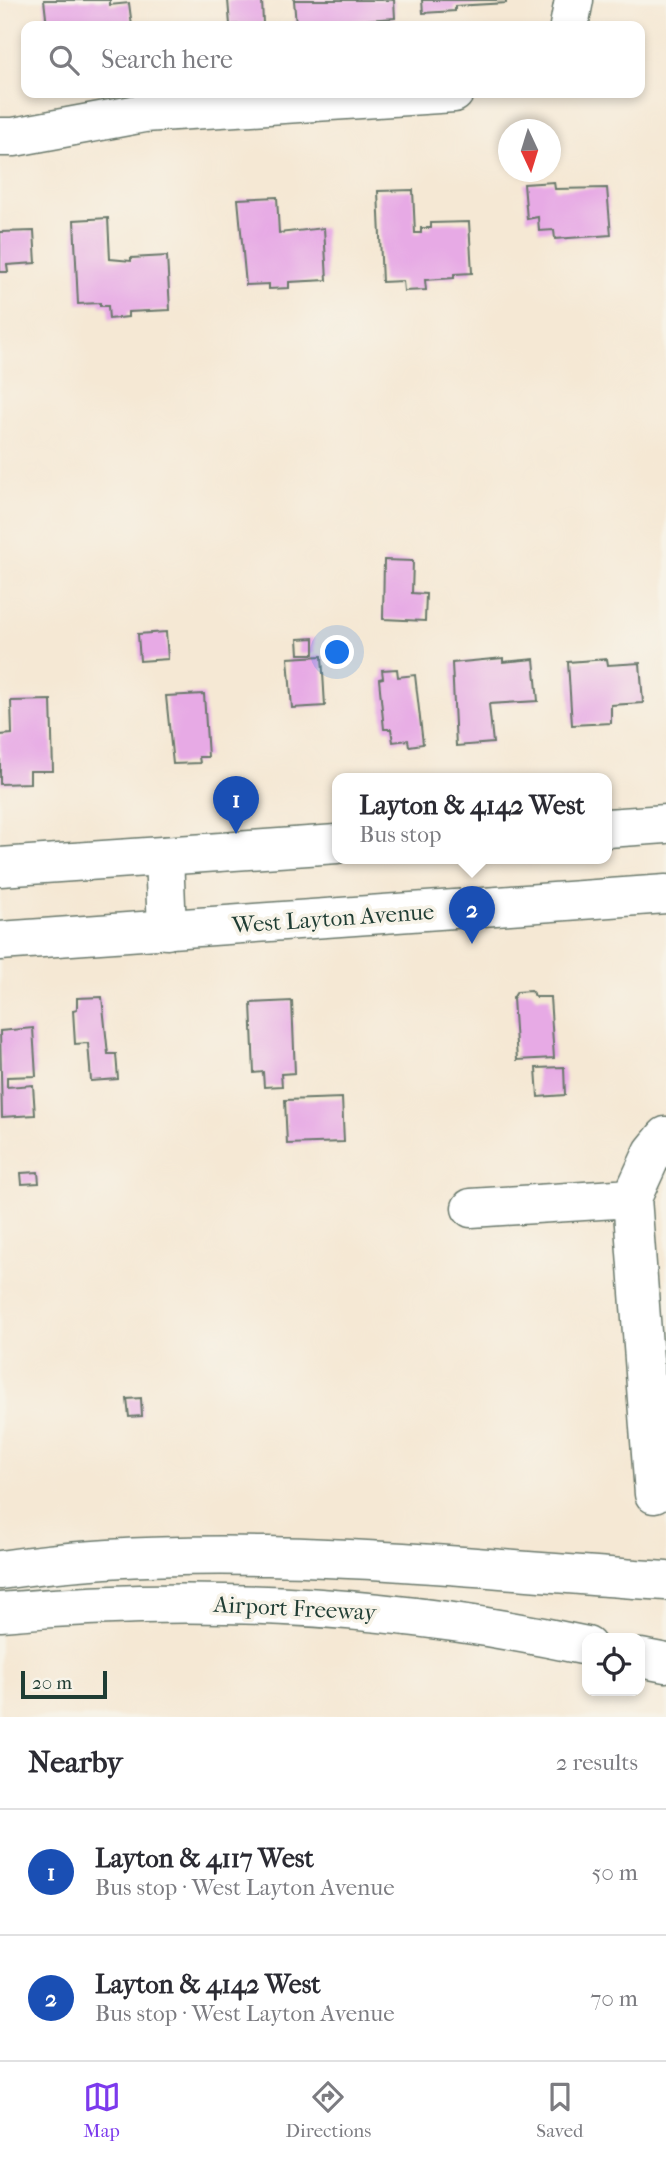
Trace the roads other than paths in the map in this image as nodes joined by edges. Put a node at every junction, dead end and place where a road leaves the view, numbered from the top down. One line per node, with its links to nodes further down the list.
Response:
1 (574, 0): 2 (main road)
2 (570, 21)
3 (376, 98): 4 (main road)
4 (0, 137)
5 (666, 824): 6 (main road)
6 (612, 828)
7 (332, 844): 8 (main road)
8 (164, 856): 9 (main road); 11 (main road)
9 (0, 867)
10 (666, 894): 11 (main road, West Layton Avenue)
11 (167, 930): 12 (main road, West Layton Avenue)
12 (0, 941)
13 (666, 1136): 14 (main road)
14 (632, 1198): 15 (main road); 16 (main road)
15 (471, 1208)
16 (654, 1494)
17 (0, 1570): 18 (main road)
18 (666, 1581)
19 (0, 1612): 20 (main road, Airport Freeway)
20 (582, 1645)
21 (645, 1659): 22 (main road)
22 (666, 1663)

